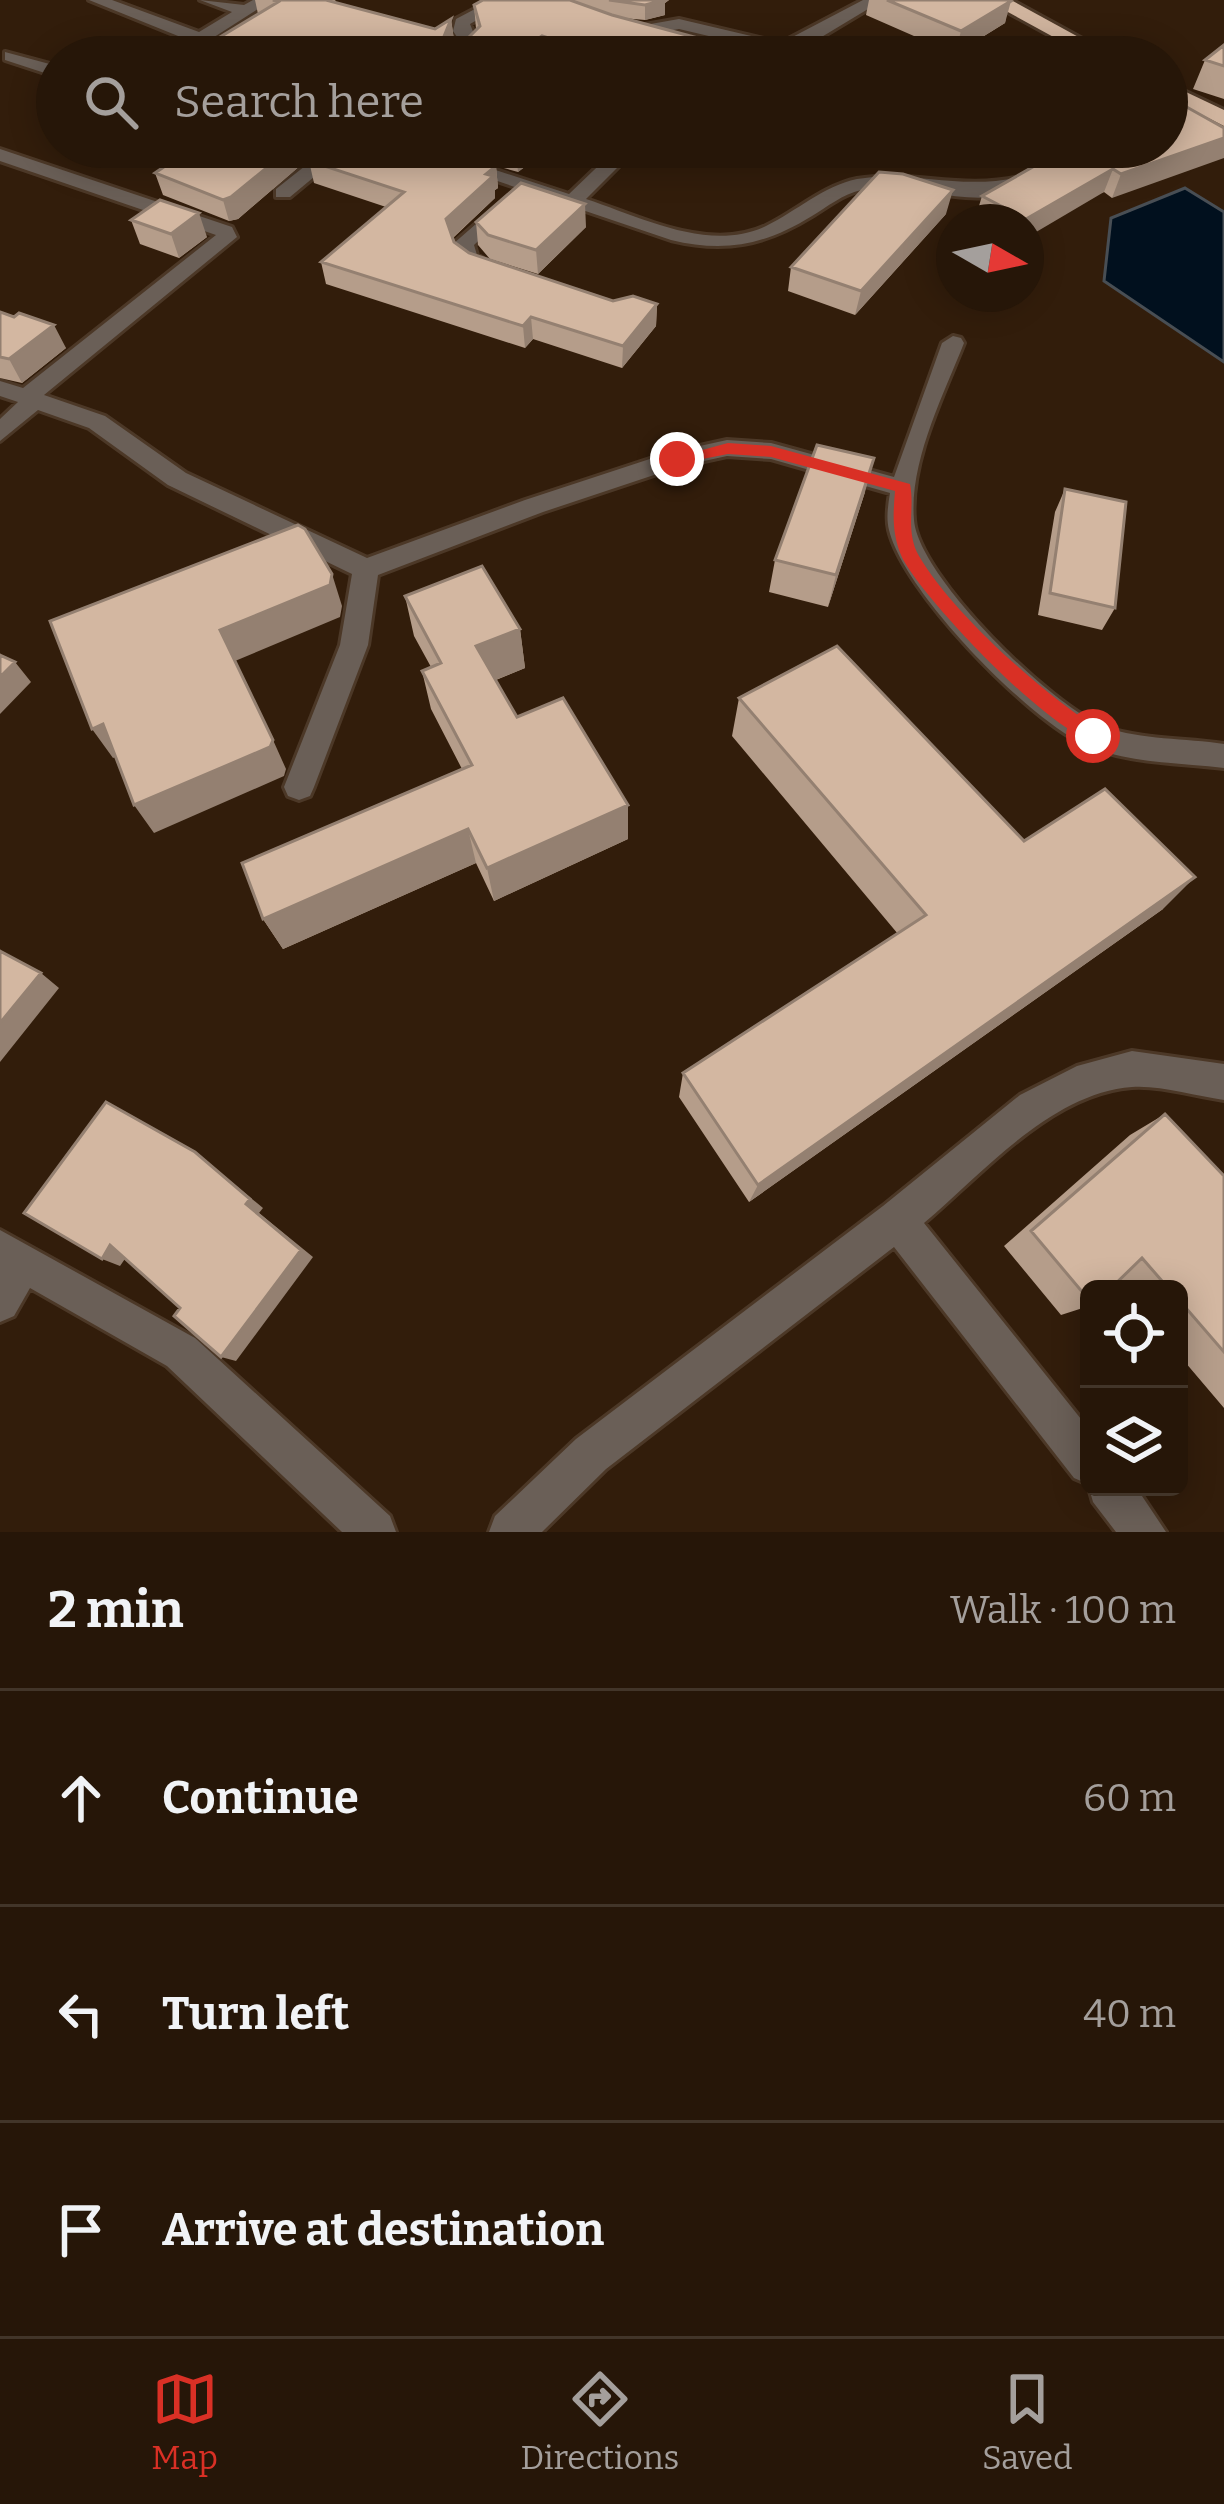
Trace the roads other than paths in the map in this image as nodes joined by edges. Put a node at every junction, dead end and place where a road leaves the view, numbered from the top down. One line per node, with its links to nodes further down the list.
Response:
1 (97, 0): 9 (street)
2 (208, 0): 7 (street)
3 (264, 0): 7 (street)
4 (504, 0): 11 (street)
5 (874, 0): 13 (street)
6 (996, 0): 14 (highway)
7 (245, 11): 10 (street)
8 (602, 23): 12 (street)
9 (194, 36)
10 (202, 36)
11 (464, 36)
12 (720, 36)
13 (811, 36)
14 (1065, 36)
15 (11, 56): 16 (street)
16 (36, 65)
17 (1188, 100): 18 (highway)
18 (1224, 119)
19 (0, 155): 20 (street)
20 (36, 167)
21 (38, 168): 32 (street)
22 (315, 168): 27 (street)
23 (471, 168): 26 (street)
24 (607, 168): 28 (street)
25 (1035, 178): 28 (street)
26 (527, 186): 28 (street); 29 (street)
27 (283, 193)
28 (573, 201)
29 (509, 277)
30 (952, 343): 34 (street)
31 (0, 388): 32 (street)
32 (31, 398): 33 (street); 35 (street)
33 (0, 433)
34 (904, 488): 35 (street); 36 (street)
35 (366, 569): 37 (street)
36 (1224, 756)
37 (298, 788)
38 (1224, 1082): 39 (street)
39 (897, 1220): 42 (street); 45 (street)
40 (12, 1255): 41 (street); 44 (street)
41 (0, 1302)
42 (1080, 1451)
43 (1115, 1496): 46 (street)
44 (374, 1532)
45 (511, 1532)
46 (1144, 1532)

